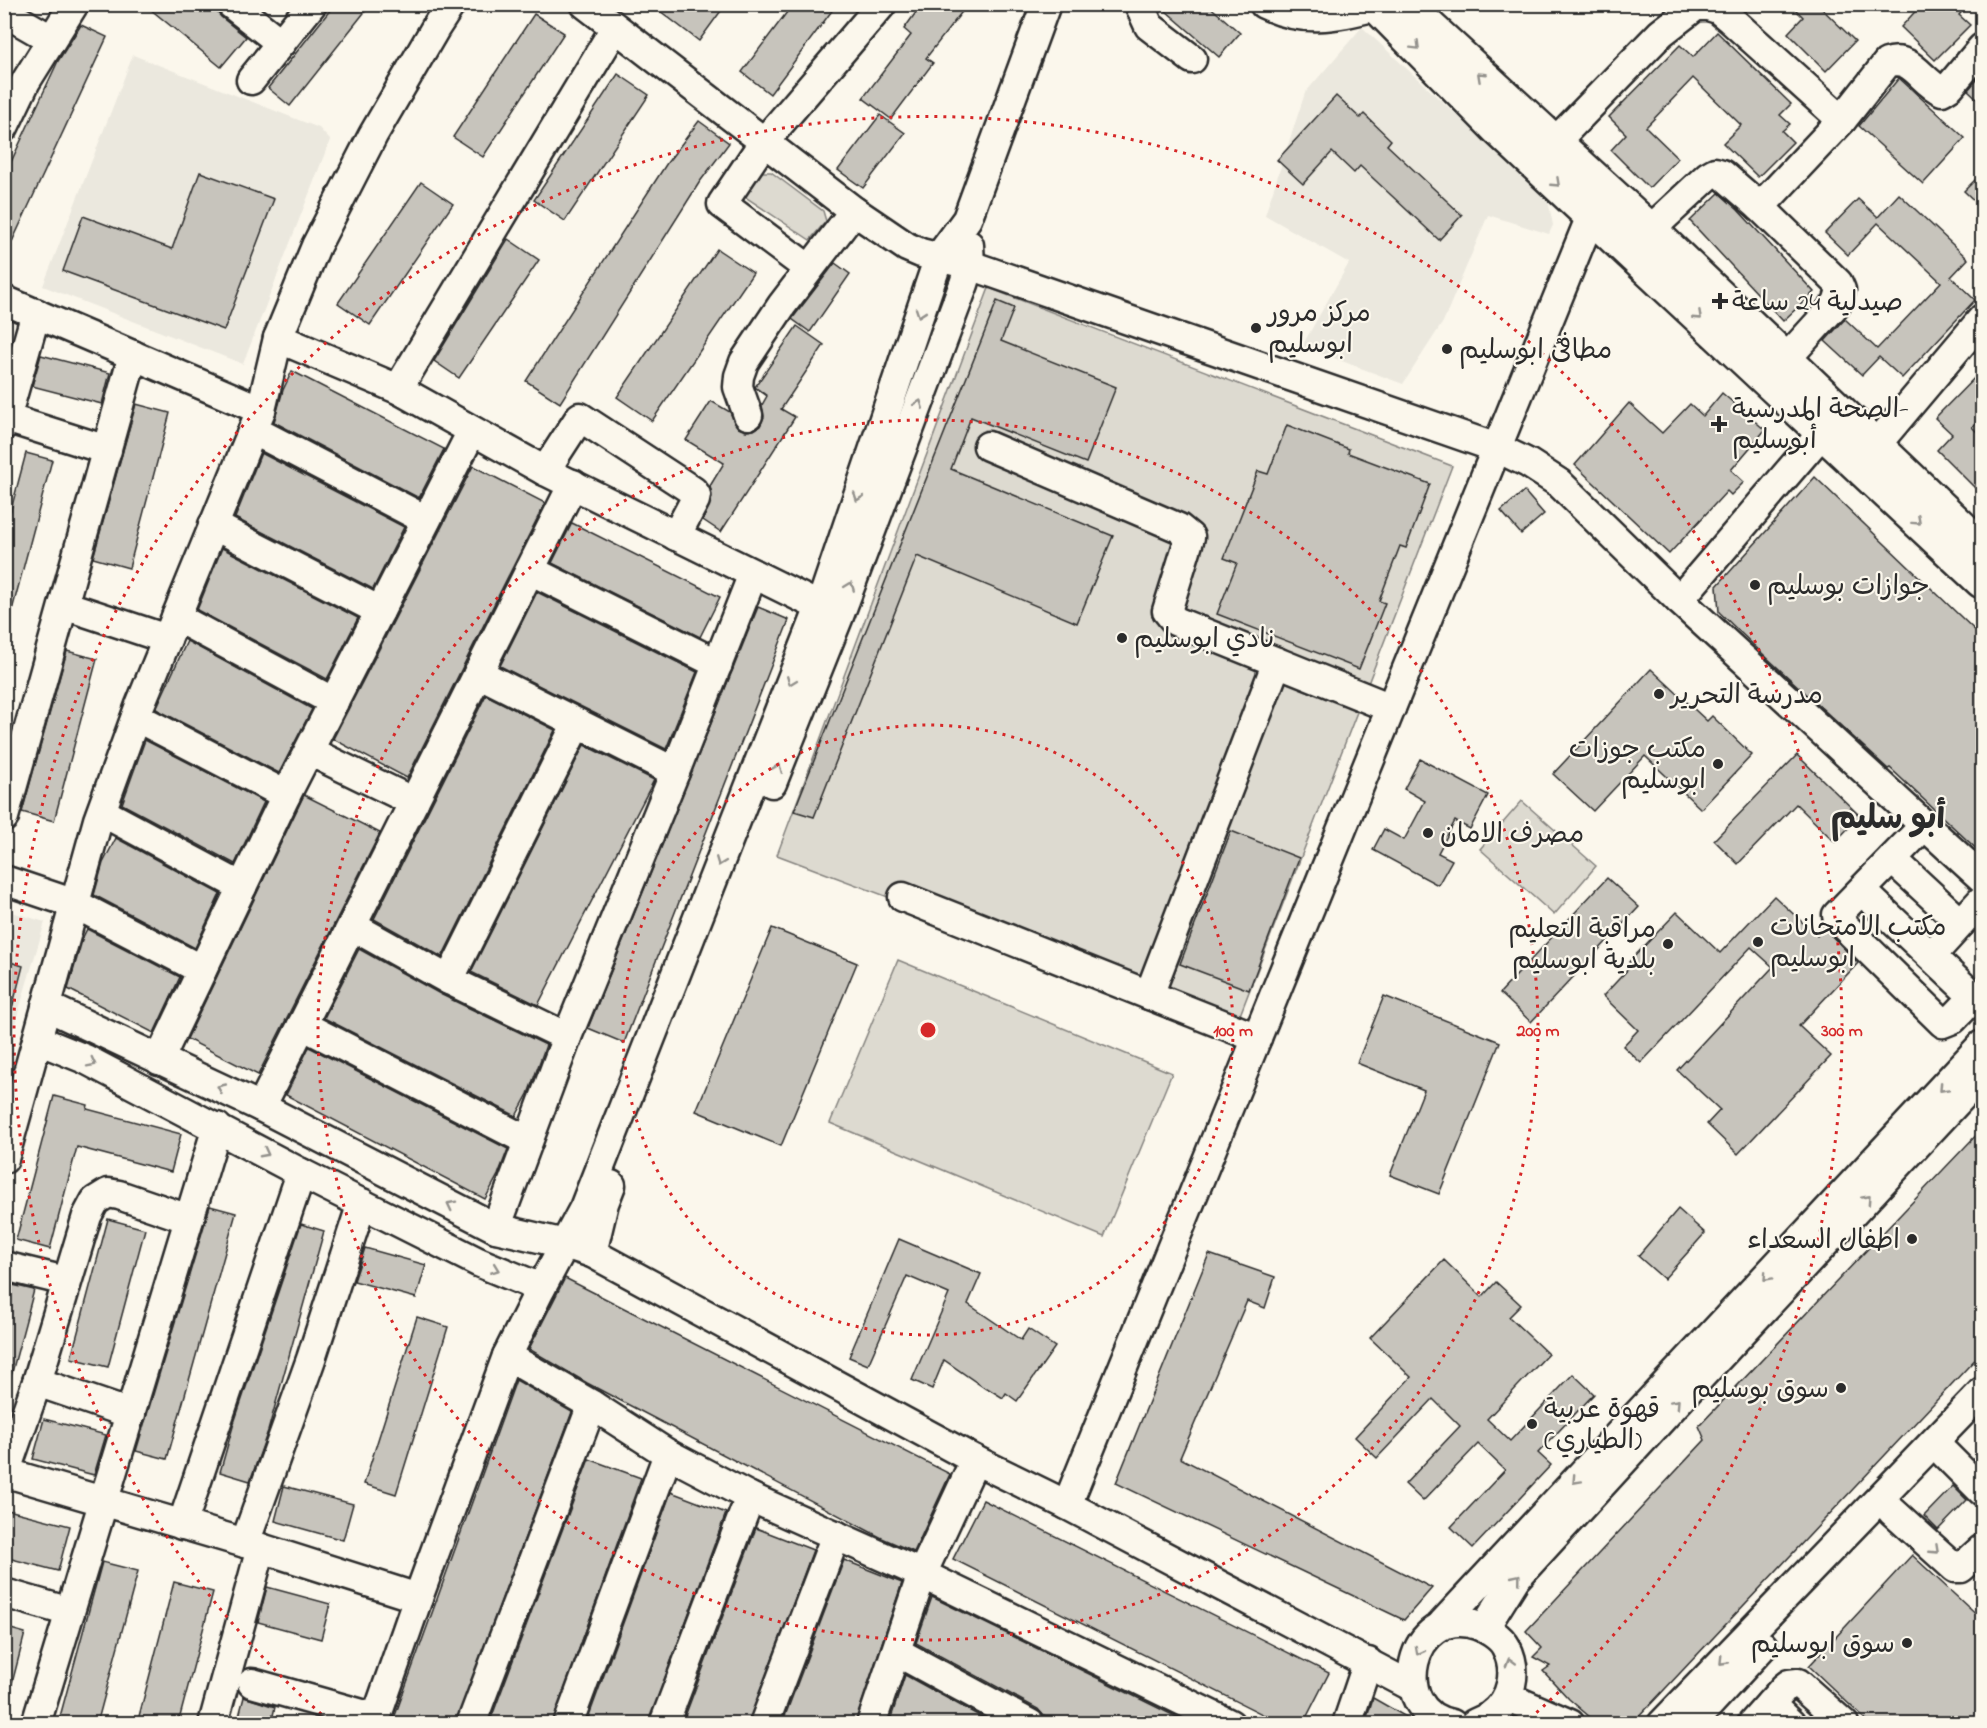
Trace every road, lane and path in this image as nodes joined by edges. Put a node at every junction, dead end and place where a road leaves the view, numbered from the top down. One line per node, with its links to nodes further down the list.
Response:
1 (74, 4): 15 (street)
2 (231, 4): 16 (street)
3 (312, 4): 16 (street)
4 (451, 4): 36 (street)
5 (585, 4): 14 (street)
6 (882, 4): 23 (street)
7 (1046, 4): 28 (street)
8 (1138, 4): 18 (street)
9 (1264, 4): 10 (street)
10 (1386, 5): 21 (main road)
11 (1696, 5): 13 (street); 24 (street)
12 (4, 12): 15 (street)
13 (1737, 12): 22 (street)
14 (615, 28): 23 (street); 39 (street)
15 (51, 39): 20 (street)
16 (281, 43): 19 (street)
17 (1983, 48): 22 (street)
18 (1192, 59)
19 (250, 80)
20 (6, 118)
21 (1506, 118): 24 (main road); 27 (main road, one-way to 27)
22 (1842, 120): 25 (street)
23 (763, 142): 26 (street); 32 (street)
24 (1555, 142): 29 (main road)
25 (1760, 207): 29 (street); 38 (street)
26 (854, 211): 30 (street); 32 (street)
27 (1591, 216): 44 (main road, one-way to 44); 47 (street)
28 (967, 219): 30 (street); 31 (street)
29 (1650, 230): 38 (main road)
30 (939, 257): 31 (street); 62 (street, one-way to 62)
31 (970, 264): 47 (street); 62 (street, one-way to 31)
32 (809, 269): 40 (street)
33 (4, 300): 34 (street)
34 (36, 313): 37 (street); 42 (street)
35 (1983, 319): 45 (street)
36 (278, 338): 39 (street); 41 (street)
37 (133, 355): 41 (street); 48 (street)
38 (1785, 359): 45 (main road)
39 (398, 389): 43 (street)
40 (748, 415)
41 (257, 420): 52 (street); 53 (street)
42 (5, 422): 48 (street)
43 (472, 431): 49 (street); 52 (street)
44 (1822, 433): 50 (main road); 59 (street)
45 (1876, 445): 50 (main road)
46 (988, 446): 64 (street)
47 (1497, 448): 59 (street); 68 (street)
48 (107, 450): 60 (street)
49 (545, 471): 51 (street); 54 (street)
50 (1891, 478): 55 (main road); 58 (main road, one-way to 58)
51 (573, 484): 54 (street); 56 (street)
52 (426, 520): 61 (street)
53 (213, 525): 61 (street); 63 (street)
54 (676, 536): 57 (street)
55 (1979, 536)
56 (530, 570): 65 (street); 66 (street)
57 (753, 574): 62 (street); 65 (street)
58 (1983, 581)
59 (1679, 600): 78 (street)
60 (64, 605): 63 (street); 72 (street)
61 (380, 611): 67 (street)
62 (830, 611): 110 (street, one-way to 110); 111 (street, one-way to 62)
63 (171, 628): 67 (street); 69 (street)
64 (1277, 662): 68 (street); 92 (street)
65 (718, 664): 73 (street)
66 (478, 673): 70 (street); 75 (street)
67 (334, 702): 71 (street)
68 (1391, 708): 97 (street)
69 (136, 717): 74 (street); 76 (street)
70 (578, 723): 73 (street); 91 (street)
71 (309, 751): 74 (street); 75 (street)
72 (13, 755): 77 (street)
73 (675, 772): 96 (street)
74 (286, 795): 82 (street)
75 (414, 802): 88 (street)
76 (102, 812): 82 (street); 86 (street)
77 (4, 817)
78 (1925, 825): 79 (street); 80 (street)
79 (1892, 859): 83 (street); 87 (street)
80 (1983, 878)
81 (4, 880): 86 (street)
82 (242, 887): 90 (street)
83 (1862, 891): 89 (street); 93 (street)
84 (903, 897): 92 (street)
85 (1983, 900): 87 (street)
86 (75, 904): 90 (street); 94 (street)
87 (1961, 924): 89 (street)
88 (352, 926): 91 (street); 95 (street)
89 (1930, 956): 93 (street)
90 (202, 970): 100 (street)
91 (449, 980): 96 (street)
92 (1149, 995): 97 (street)
93 (1978, 1001)
94 (46, 1006): 98 (street); 100 (street)
95 (302, 1025): 102 (street); 104 (street)
96 (567, 1037): 104 (street)
97 (1257, 1038): 129 (street)
98 (38, 1040): 103 (street, one-way to 103); 105 (street)
99 (1983, 1045): 116 (street, one-way to 116)
100 (159, 1060): 102 (street, one-way to 100)
101 (1983, 1075): 116 (street, one-way to 101)
102 (261, 1107): 109 (street, one-way to 102)
103 (217, 1127): 106 (street, one-way to 106); 108 (street)
104 (528, 1141): 109 (street)
105 (4, 1160)
106 (301, 1173): 107 (street); 131 (street)
107 (362, 1203): 114 (street, one-way to 114); 133 (street)
108 (189, 1219): 113 (street); 120 (street)
109 (496, 1228): 110 (street)
110 (565, 1244): 111 (street); 114 (street)
111 (592, 1253): 124 (street)
112 (4, 1266): 113 (street)
113 (66, 1281): 117 (street)
114 (541, 1287): 115 (street)
115 (507, 1356): 119 (street); 137 (street)
116 (1696, 1367): 139 (street, one-way to 139); 140 (street, one-way to 116)
117 (37, 1382): 120 (street); 125 (street)
118 (1983, 1392): 122 (street)
119 (592, 1405): 123 (street); 150 (street)
120 (131, 1414): 128 (street)
121 (1983, 1415): 122 (street)
122 (1949, 1442): 126 (street); 130 (street); 161 (street, one-way to 161)
123 (668, 1454): 127 (street); 151 (street)
124 (975, 1460): 129 (street); 135 (street)
125 (5, 1474): 128 (street)
126 (1983, 1491)
127 (750, 1497): 132 (street); 152 (street)
128 (105, 1502): 131 (street); 138 (street)
129 (1067, 1505): 142 (street)
130 (1892, 1510): 134 (street, one-way to 134); 162 (street)
131 (182, 1525): 133 (street)
132 (836, 1535): 135 (street); 153 (street)
133 (253, 1546): 137 (street); 149 (street)
134 (1983, 1550)
135 (922, 1574): 141 (street); 156 (street)
136 (4, 1593): 138 (street)
137 (418, 1598): 147 (street)
138 (70, 1612): 148 (street)
139 (1443, 1623): 140 (street); 144 (street, one-way to 144)
140 (1485, 1627): 145 (street, one-way to 140)
141 (897, 1652): 154 (street); 155 (street)
142 (1368, 1662): 144 (street); 157 (street)
143 (252, 1683): 147 (street)
144 (1413, 1688): 158 (street)
145 (1503, 1708): 159 (street); 160 (street)
146 (1761, 1714): 163 (street); 164 (street)
147 (375, 1721)
148 (36, 1724)
149 (213, 1724)
150 (471, 1724)
151 (568, 1724)
152 (664, 1724)
153 (764, 1724)
154 (871, 1724)
155 (1030, 1724)
156 (1230, 1724)
157 (1347, 1724)
158 (1452, 1724)
159 (1474, 1724)
160 (1570, 1724)
161 (1662, 1724)
162 (1691, 1724)
163 (1791, 1724)
164 (1844, 1724)

